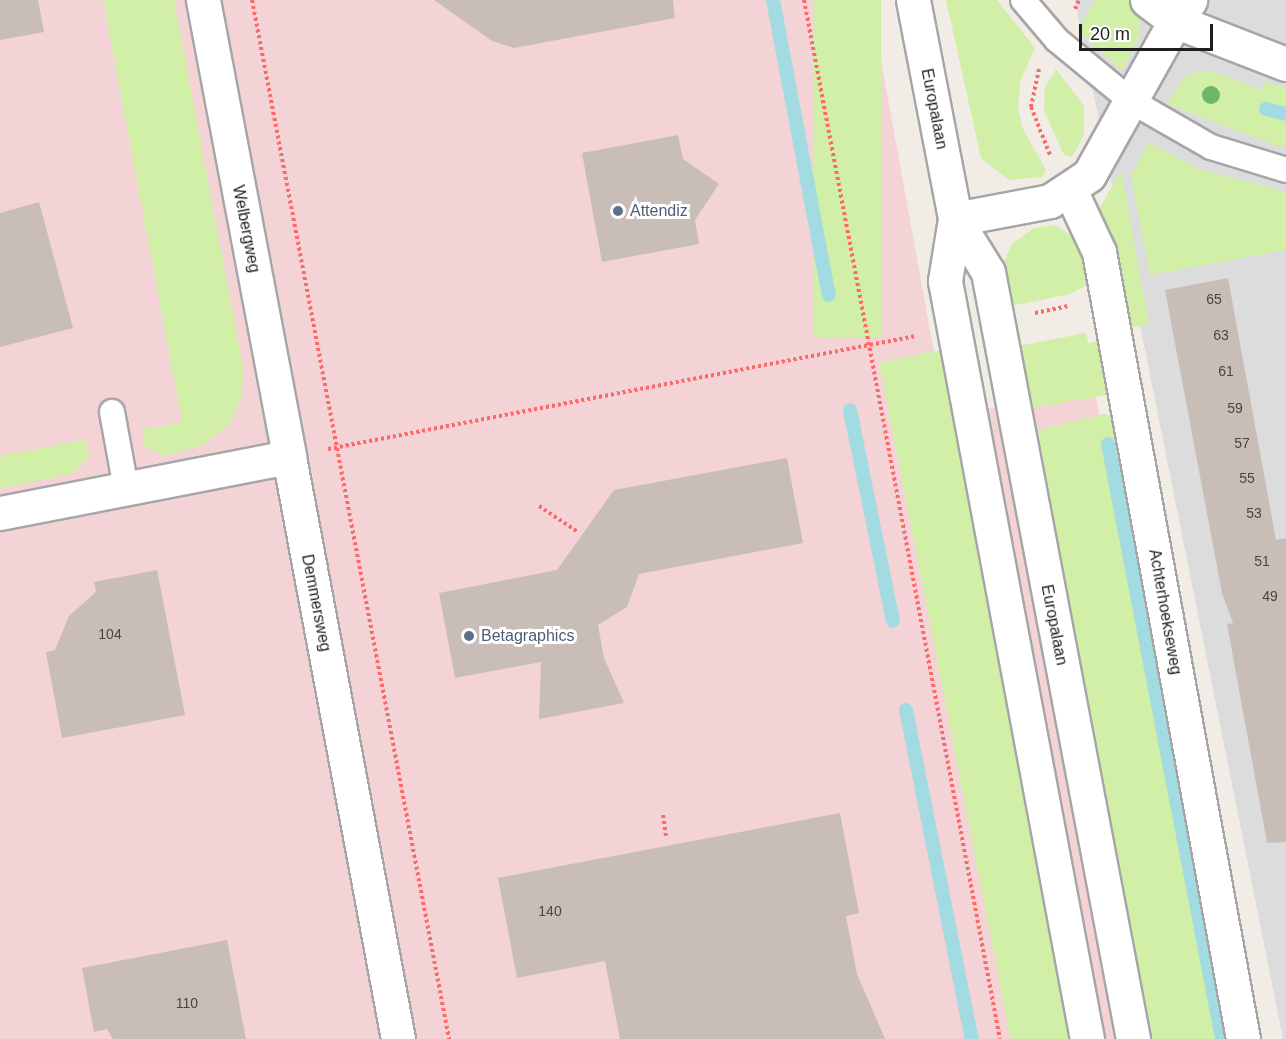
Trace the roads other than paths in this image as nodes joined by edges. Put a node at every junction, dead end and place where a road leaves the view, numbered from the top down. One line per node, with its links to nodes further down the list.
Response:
1 (203, 0): 12 (street, Welbergweg)
2 (913, 0): 10 (street, Europalaan)
3 (1023, 0): 7 (lane)
4 (1147, 0): 5 (street)
5 (1183, 10): 6 (street); 7 (street)
6 (1286, 64)
7 (1131, 101): 8 (lane); 9 (street)
8 (1286, 170)
9 (1070, 190): 10 (street); 18 (street, Achterhoekseweg)
10 (955, 219): 16 (street, Europalaan); 17 (street, Europalaan)
11 (112, 412): 13 (lane)
12 (289, 457): 13 (street); 15 (street, Demmersweg)
13 (126, 488): 14 (street)
14 (0, 513)
15 (398, 1039)
16 (1087, 1039)
17 (1132, 1039)
18 (1243, 1039)

